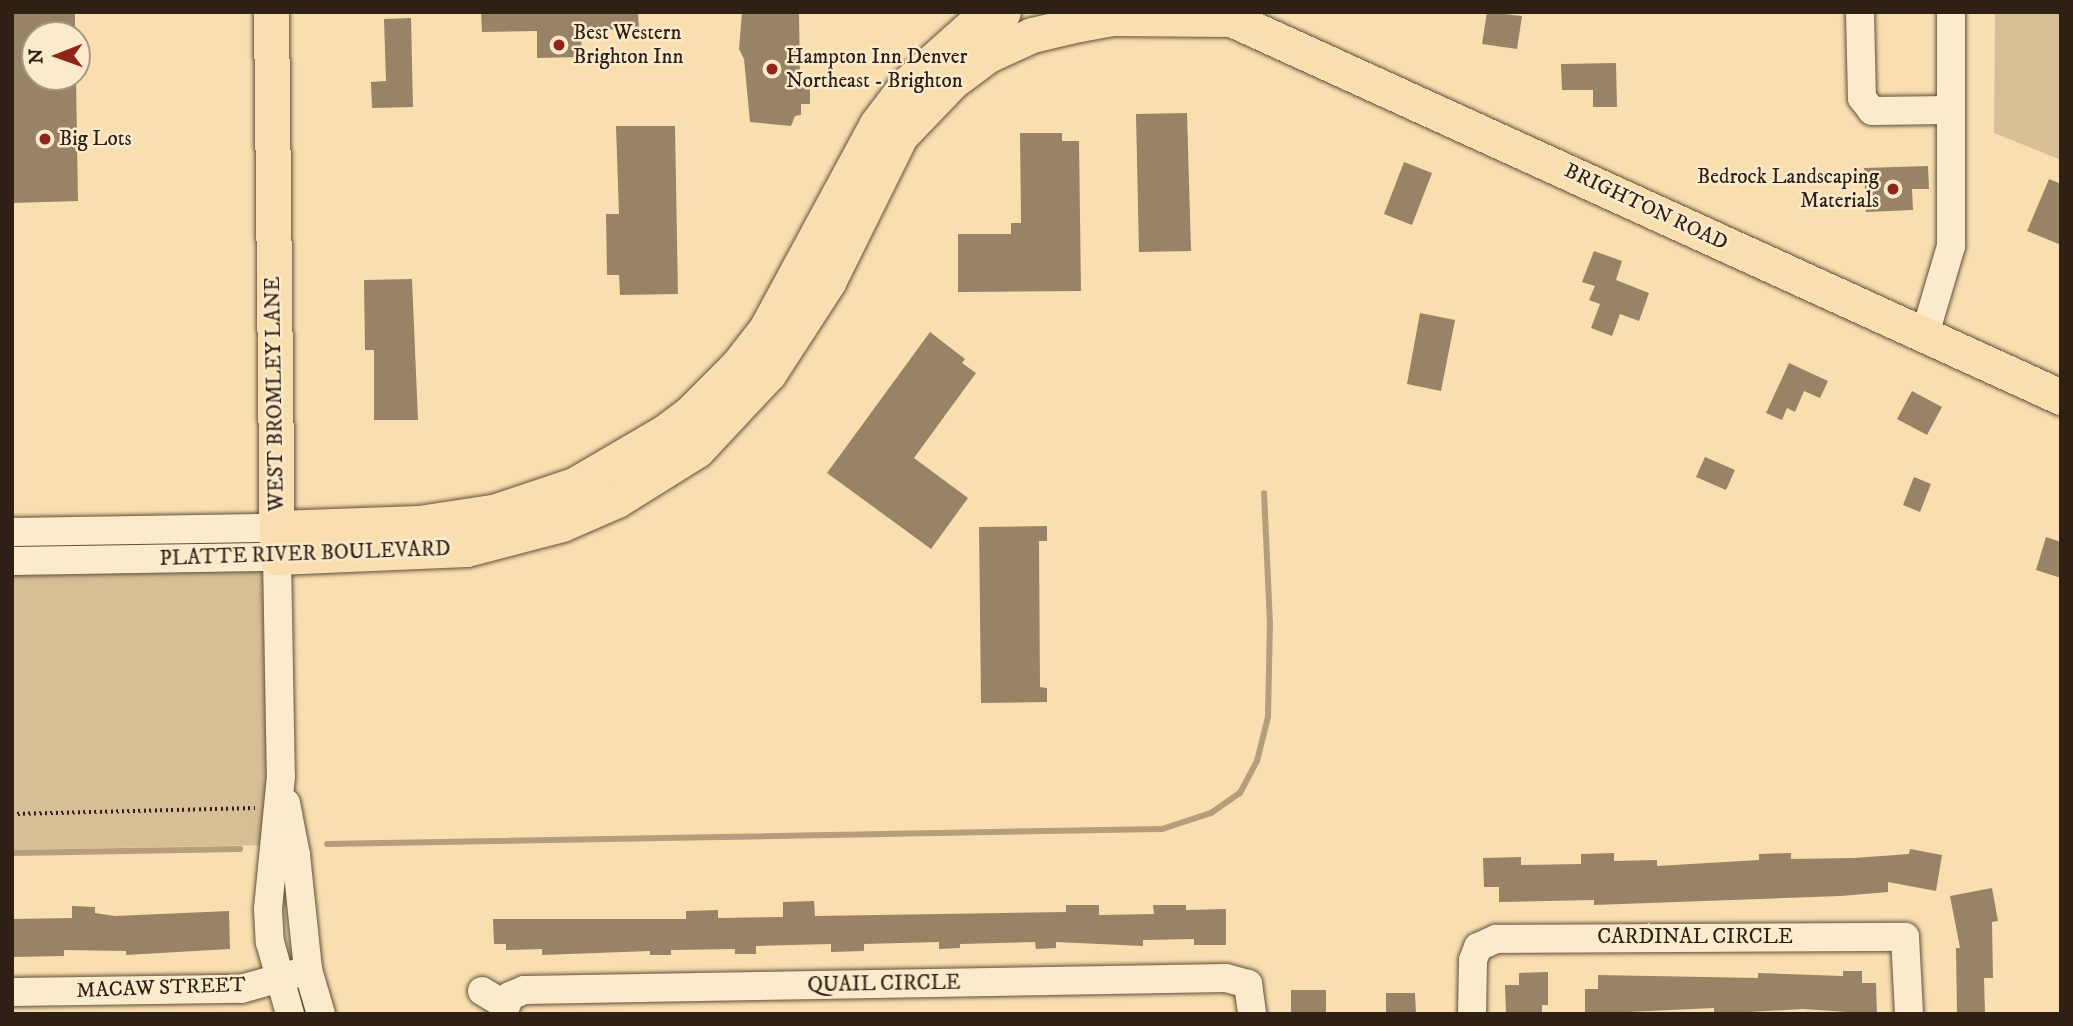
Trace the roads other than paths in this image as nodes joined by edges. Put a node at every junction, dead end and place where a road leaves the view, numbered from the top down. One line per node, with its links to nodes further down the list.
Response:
1 (271, 12): 12 (main road, WEST BROMLEY LANE)
2 (1860, 12): 7 (street)
3 (1951, 12): 7 (street)
4 (982, 16): 6 (street); 8 (main road, PLATTE RIVER BOULEVARD)
5 (1236, 17): 6 (main road, BRIGHTON ROAD); 9 (main road, BRIGHTON ROAD)
6 (988, 55): 8 (main road, PLATTE RIVER BOULEVARD)
7 (1950, 110): 9 (street)
8 (822, 262): 12 (main road, PLATTE RIVER BOULEVARD)
9 (1925, 334): 10 (main road, BRIGHTON ROAD)
10 (2061, 397)
11 (12, 532): 12 (street, PLATTE RIVER BOULEVARD)
12 (277, 542): 13 (street, PLATTE RIVER BOULEVARD); 14 (street, WEST BROMLEY LANE)
13 (12, 561)
14 (281, 776): 15 (street, WEST BROMLEY LANE); 16 (street, WEST BROMLEY LANE)
15 (308, 970): 16 (street, MACAW STREET); 20 (street, WEST BROMLEY LANE)
16 (279, 979): 17 (street, MACAW STREET); 19 (street, WEST BROMLEY LANE)
17 (12, 992)
18 (497, 1003): 21 (street, QUAIL CIRCLE)
19 (290, 1014)
20 (321, 1014)
21 (1252, 1014)
22 (1472, 1014): 23 (street, CARDINAL CIRCLE)
23 (1909, 1014)

